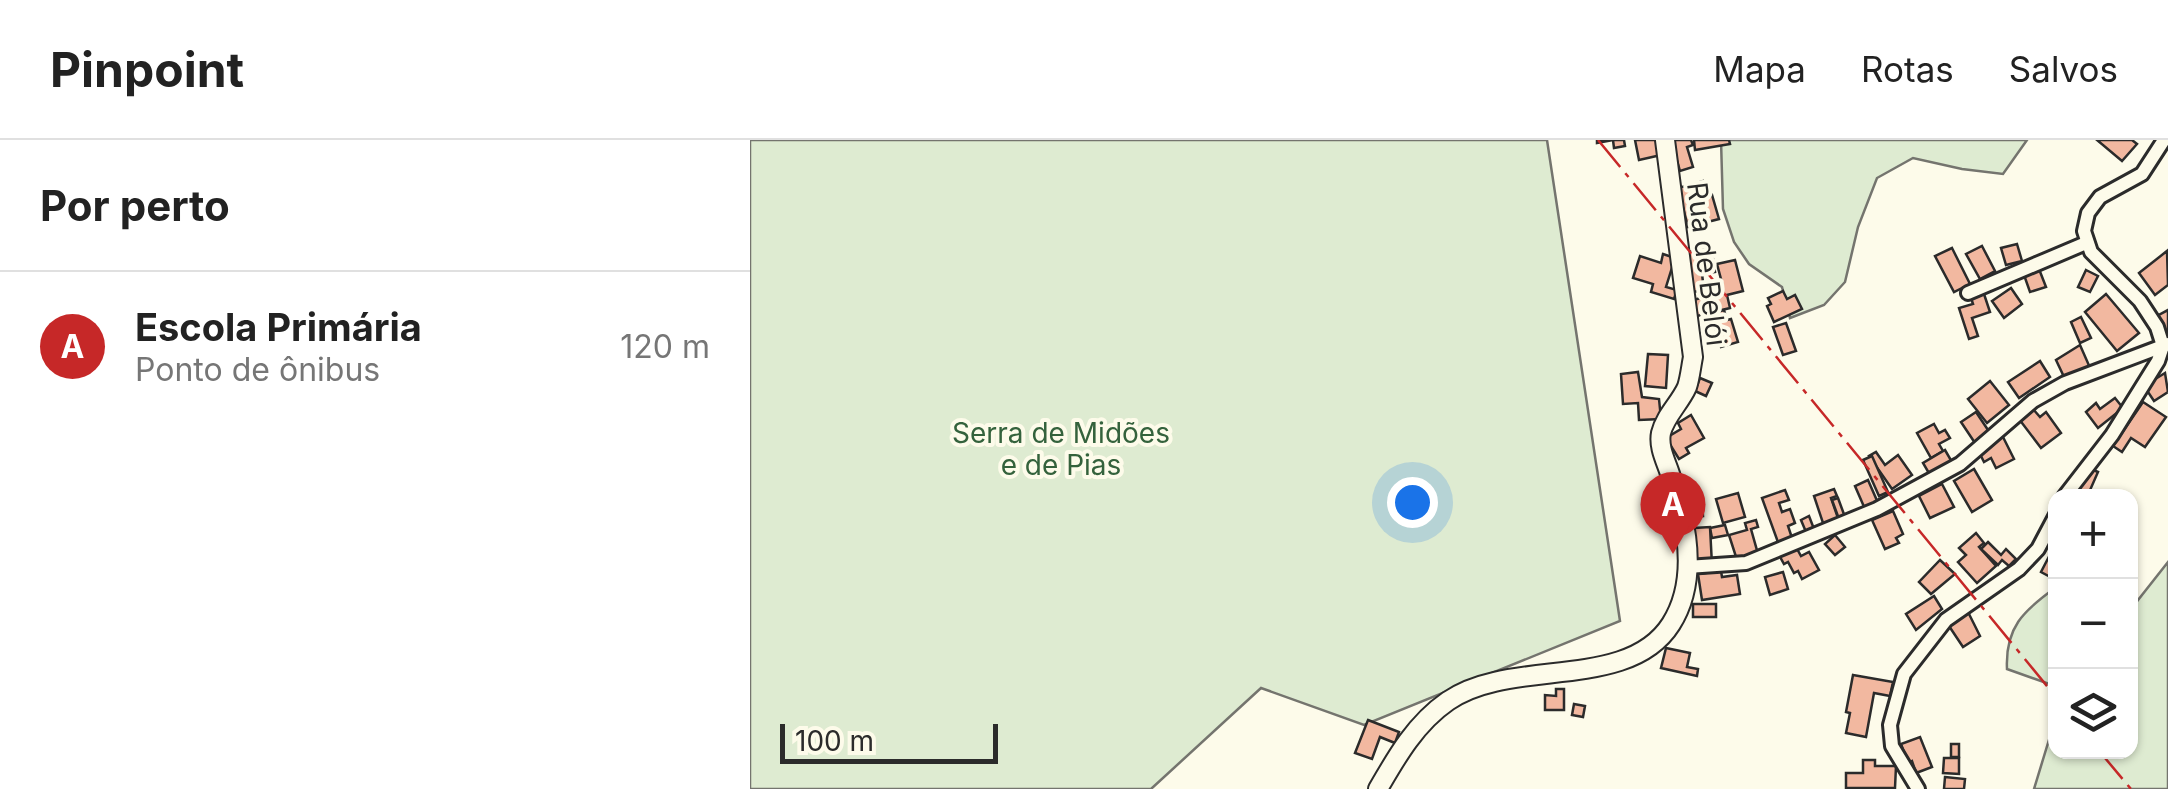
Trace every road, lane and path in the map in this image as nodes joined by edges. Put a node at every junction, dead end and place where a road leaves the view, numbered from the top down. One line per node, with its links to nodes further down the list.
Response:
1 (1664, 140): 8 (street, Rua de Belói)
2 (2164, 140): 3 (street)
3 (2086, 242): 4 (street); 5 (street)
4 (1968, 293)
5 (2166, 345): 6 (street); 8 (street)
6 (2070, 489)
7 (2048, 531): 10 (street)
8 (1687, 567): 9 (street, Rua de Belói)
9 (1378, 789)
10 (1918, 789)

